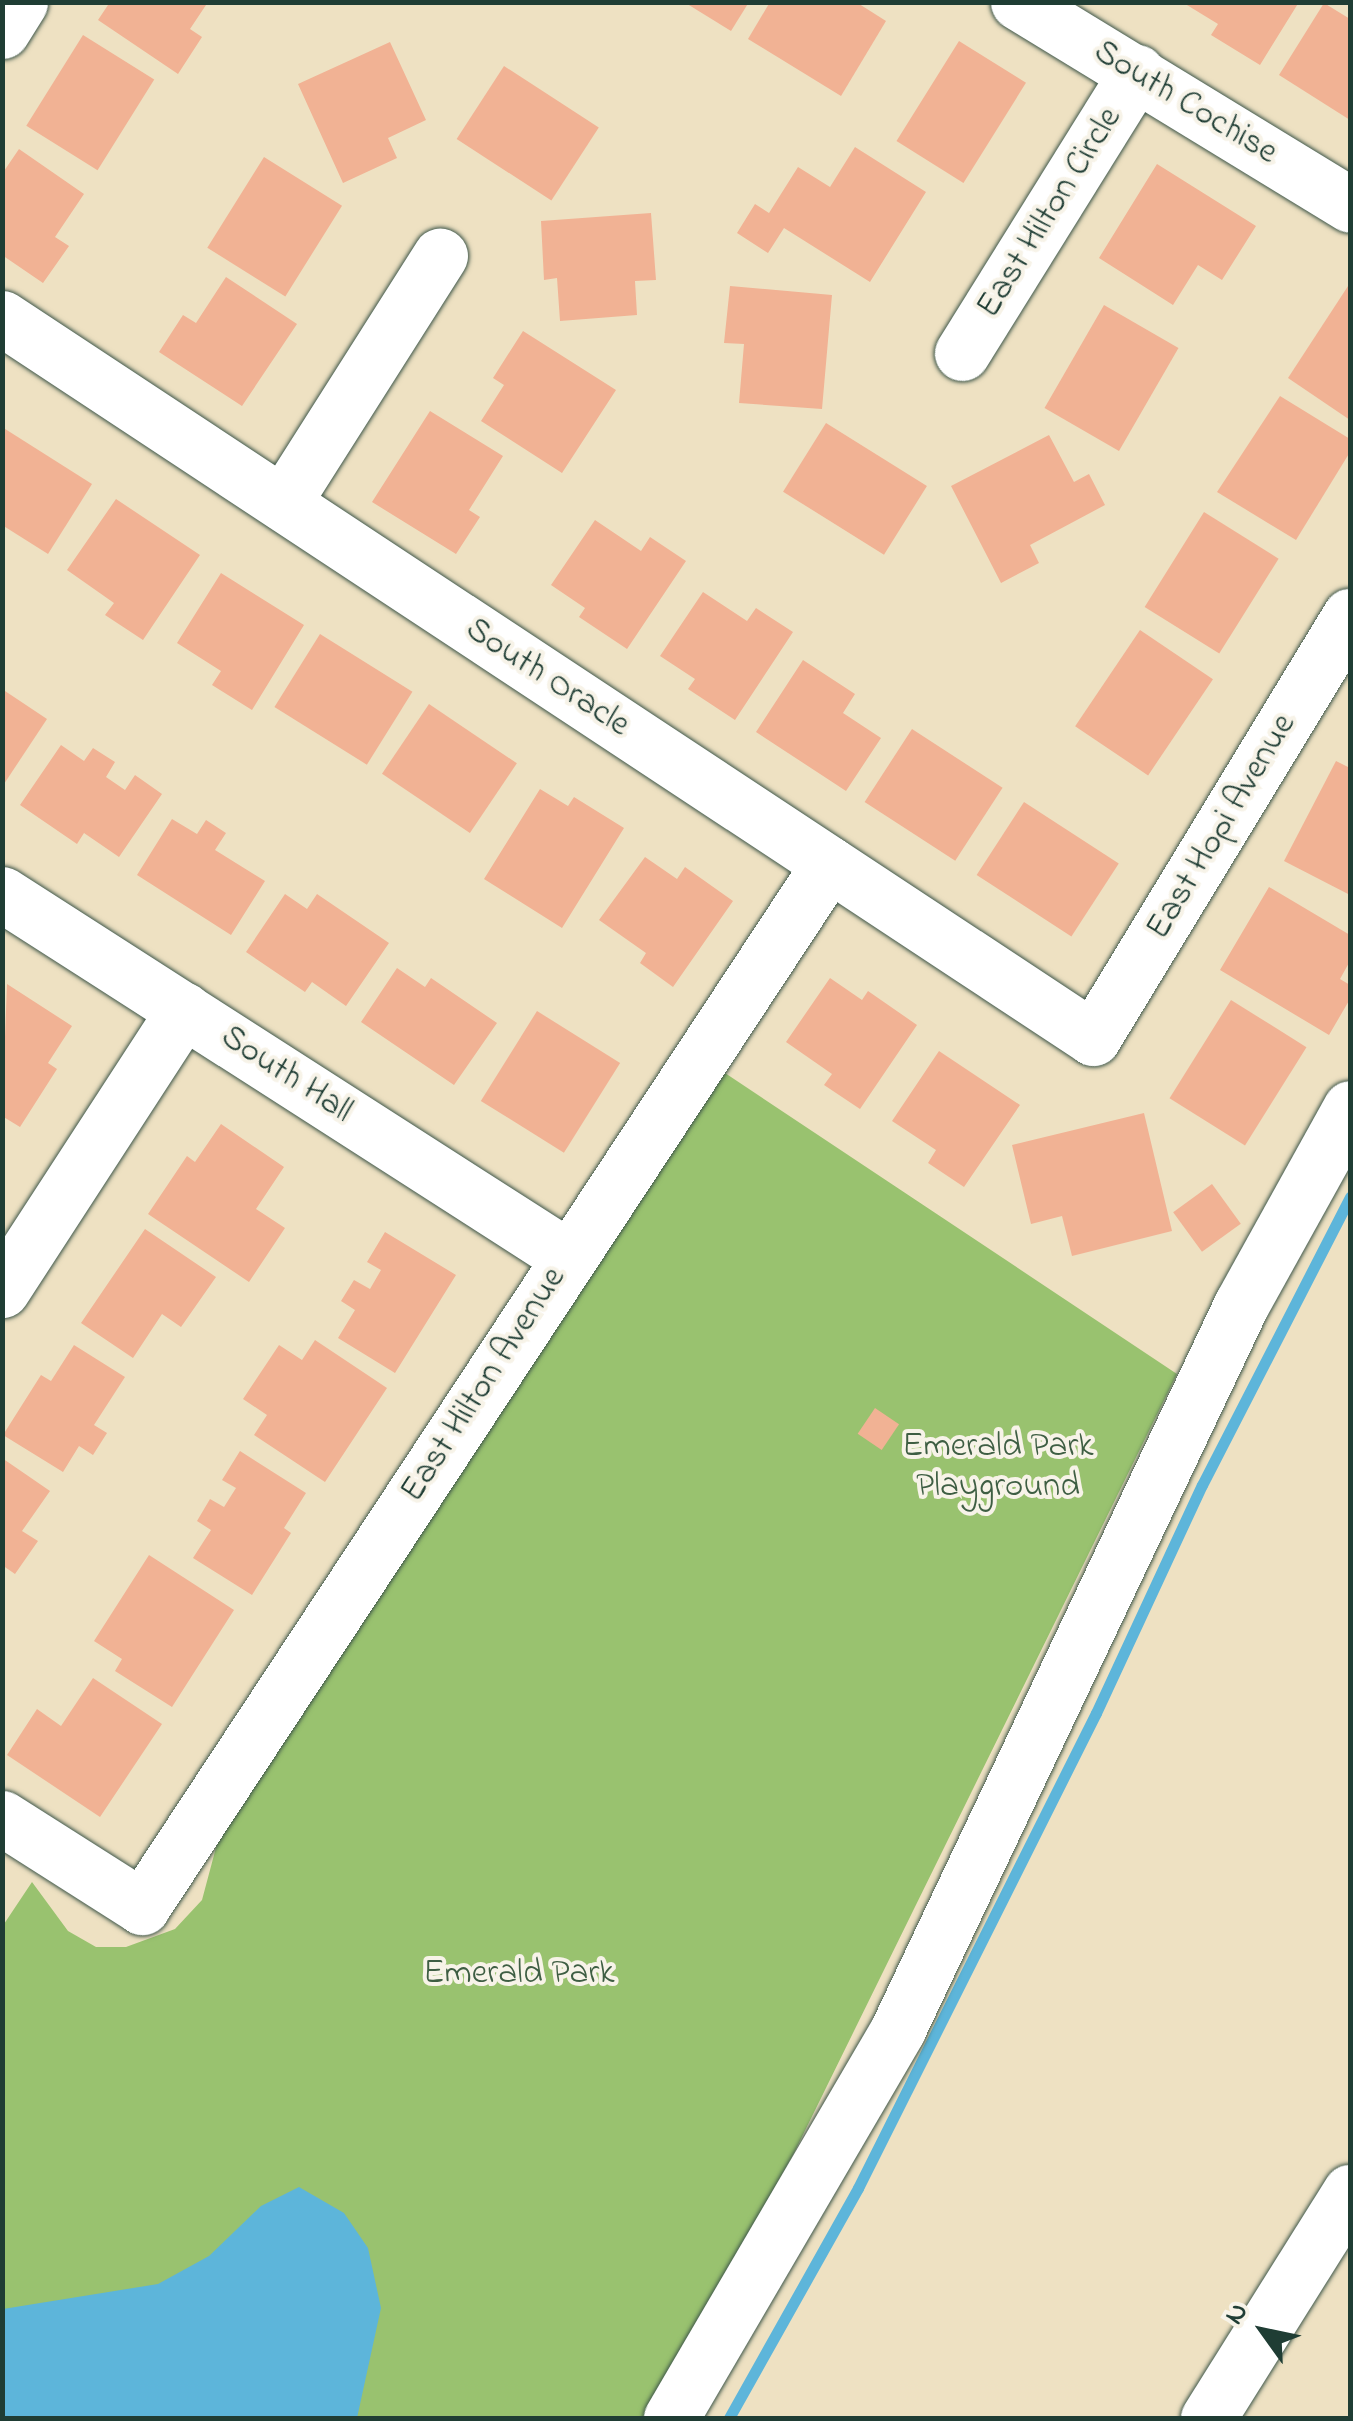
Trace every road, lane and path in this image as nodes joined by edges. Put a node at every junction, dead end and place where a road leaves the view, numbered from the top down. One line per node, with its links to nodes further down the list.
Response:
1 (20, 2): 3 (main road)
2 (1018, 2): 4 (main road, South Cochise)
3 (2, 31)
4 (1137, 72): 5 (main road, South Cochise); 8 (main road, East Hilton Circle)
5 (1350, 205)
6 (440, 256): 9 (main road)
7 (2, 318): 9 (main road, South Oracle)
8 (962, 354)
9 (282, 503): 11 (main road, South Oracle)
10 (1350, 616): 14 (main road, East Hopi Avenue)
11 (829, 864): 14 (main road, South Oracle); 16 (main road, East Hilton Avenue)
12 (2, 894): 13 (main road, South Hall)
13 (184, 1010): 16 (main road, South Hall); 17 (main road)
14 (1092, 1038)
15 (1350, 1108): 21 (main road)
16 (568, 1257): 18 (main road, East Hilton Avenue)
17 (2, 1290)
18 (2, 1818)
19 (1350, 2177): 20 (main road)
20 (1339, 2210): 22 (main road)
21 (671, 2418)
22 (1208, 2418)

